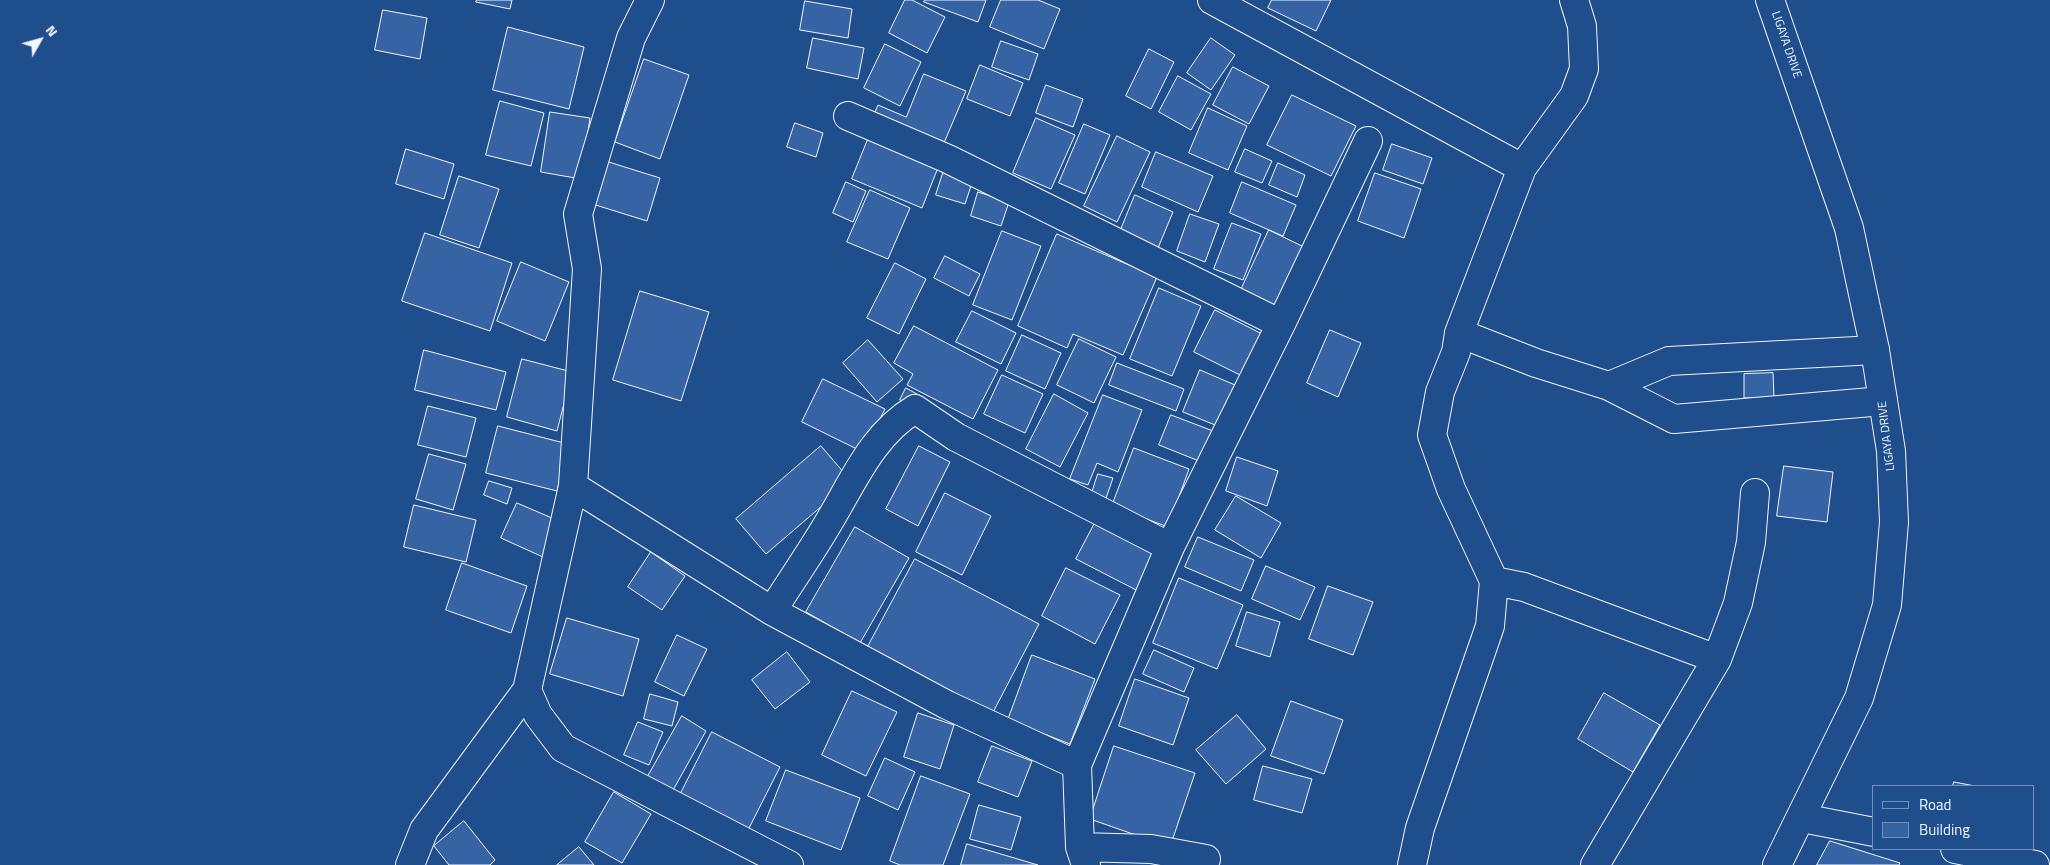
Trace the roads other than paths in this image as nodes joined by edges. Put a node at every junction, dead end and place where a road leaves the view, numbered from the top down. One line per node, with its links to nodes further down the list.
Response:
1 (650, 0): 13 (street)
2 (1212, 0): 7 (street)
3 (1574, 0): 7 (street)
4 (1770, 0): 10 (street, LIGAYA DRIVE)
5 (848, 116): 8 (street)
6 (1368, 141): 8 (street)
7 (1522, 168): 9 (street)
8 (1281, 324): 15 (street)
9 (1460, 333): 11 (street); 16 (street)
10 (1875, 350): 11 (street); 12 (street, LIGAYA DRIVE)
11 (1609, 386): 12 (street)
12 (1883, 401): 21 (street, LIGAYA DRIVE)
13 (573, 486): 17 (street); 19 (street)
14 (1755, 494): 18 (street)
15 (1170, 547): 17 (street); 20 (street)
16 (1494, 581): 18 (street); 28 (street)
17 (772, 611): 20 (street)
18 (1717, 659): 29 (street)
19 (527, 690): 26 (street); 27 (street)
20 (1076, 765): 24 (street)
21 (1802, 818): 22 (street); 30 (street, LIGAYA DRIVE)
22 (1872, 832)
23 (1960, 850): 31 (street)
24 (1083, 856): 25 (street)
25 (1206, 859)
26 (410, 865)
27 (789, 865)
28 (1412, 865)
29 (1596, 865)
30 (1777, 865)
31 (2035, 865)

